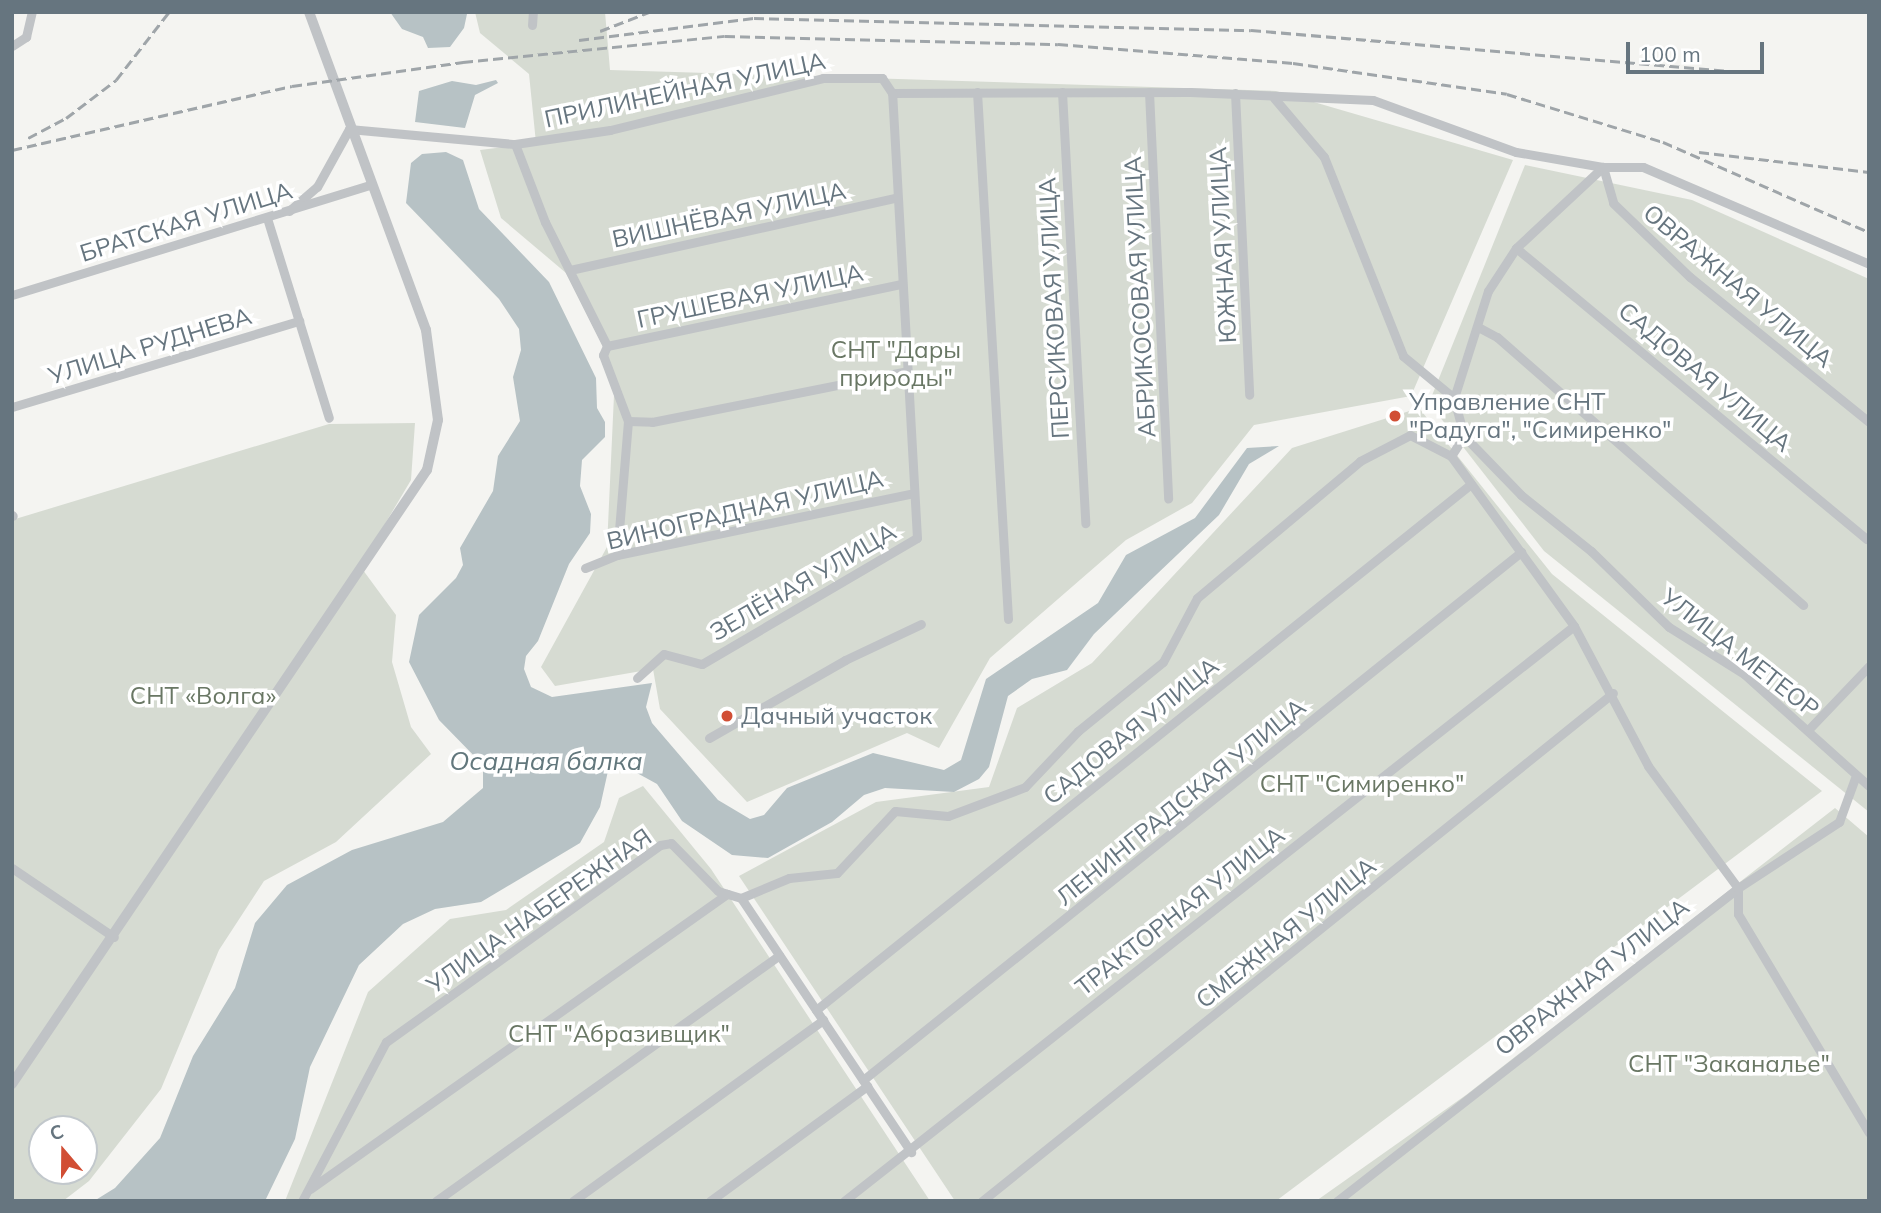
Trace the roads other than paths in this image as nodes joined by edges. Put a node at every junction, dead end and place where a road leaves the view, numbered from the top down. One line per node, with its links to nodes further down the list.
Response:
1 (32, 12): 5 (street)
2 (309, 12): 12 (street)
3 (533, 12): 4 (street)
4 (532, 25)
5 (12, 46)
6 (977, 92): 7 (street, ПРИЛИНЕЙНАЯ УЛИЦА); 9 (street, ПРИЛИНЕЙНАЯ УЛИЦА); 45 (street)
7 (1062, 92): 8 (street, ПРИЛИНЕЙНАЯ УЛИЦА); 39 (street, ПЕРСИКОВАЯ УЛИЦА)
8 (1149, 92): 10 (street, ПРИЛИНЕЙНАЯ УЛИЦА); 38 (street, АБРИКОСОВАЯ УЛИЦА)
9 (892, 93): 13 (street, ПРИЛИНЕЙНАЯ УЛИЦА); 16 (street)
10 (1235, 93): 11 (street, ПРИЛИНЕЙНАЯ УЛИЦА); 28 (street, ЮЖНАЯ УЛИЦА)
11 (1274, 98): 14 (street, ПРИЛИНЕЙНАЯ УЛИЦА); 29 (street)
12 (349, 129): 13 (street, ПРИЛИНЕЙНАЯ УЛИЦА); 15 (street); 17 (street)
13 (515, 144): 21 (street)
14 (1603, 167): 19 (street); 20 (street, ПРИЛИНЕЙНАЯ УЛИЦА); 33 (street, ОВРАЖНАЯ УЛИЦА)
15 (370, 185): 17 (street, БРАТСКАЯ УЛИЦА); 59 (street)
16 (896, 198): 21 (street, ВИШНЁВАЯ УЛИЦА); 22 (street)
17 (289, 211): 18 (street, БРАТСКАЯ УЛИЦА)
18 (267, 218): 23 (street, БРАТСКАЯ УЛИЦА); 24 (street)
19 (1516, 248): 25 (street); 40 (street, САДОВАЯ УЛИЦА)
20 (1869, 264)
21 (570, 270): 26 (street)
22 (902, 284): 26 (street, ГРУШЕВАЯ УЛИЦА); 27 (street)
23 (12, 295)
24 (299, 321): 30 (street, УЛИЦА РУДНЕВА); 31 (street)
25 (1478, 327): 29 (street); 44 (street)
26 (607, 346): 32 (street)
27 (907, 371): 32 (street); 37 (street)
28 (1249, 395)
29 (1454, 398): 34 (street)
30 (12, 407)
31 (329, 418)
32 (628, 421): 42 (street)
33 (1869, 422)
34 (1464, 436): 35 (street); 51 (street, УЛИЦА МЕТЕОР)
35 (1451, 456): 36 (street); 58 (street)
36 (1471, 484): 41 (street); 61 (street, САДОВАЯ УЛИЦА)
37 (914, 493): 42 (street, ВИНОГРАДНАЯ УЛИЦА); 49 (street, ЗЕЛЁНАЯ УЛИЦА)
38 (1168, 499)
39 (1085, 523)
40 (1867, 539)
41 (1521, 552): 47 (street); 63 (street, ЛЕНИНГРАДСКАЯ УЛИЦА)
42 (617, 555): 43 (street, ВИНОГРАДНАЯ УЛИЦА)
43 (586, 568)
44 (1803, 605)
45 (1008, 619)
46 (921, 624): 52 (street)
47 (1574, 626): 50 (street); 66 (street, ТРАКТОРНАЯ УЛИЦА)
48 (1869, 666): 51 (street)
49 (637, 678)
50 (1613, 693): 56 (street); 73 (street, СМЕЖНАЯ УЛИЦА)
51 (1808, 730): 53 (street, УЛИЦА МЕТЕОР)
52 (709, 738)
53 (1855, 778): 54 (street, УЛИЦА МЕТЕОР); 56 (street, ОВРАЖНАЯ УЛИЦА)
54 (1869, 786)
55 (12, 868): 59 (street)
56 (1738, 888): 65 (street); 74 (street, ОВРАЖНАЯ УЛИЦА)
57 (727, 894): 58 (street, УЛИЦА НАБЕРЕЖНАЯ); 67 (street); 67 (street, УЛИЦА НАБЕРЕЖНАЯ)
58 (741, 898): 60 (street)
59 (114, 937): 64 (street)
60 (779, 955): 61 (street); 69 (street)
61 (816, 1010): 62 (street)
62 (823, 1020): 63 (street); 70 (street)
63 (865, 1083): 66 (street); 71 (street)
64 (12, 1084)
65 (1869, 1133)
66 (911, 1152): 72 (street)
67 (308, 1190): 68 (street, УЛИЦА НАБЕРЕЖНАЯ)
68 (302, 1201)
69 (436, 1201)
70 (573, 1201)
71 (710, 1201)
72 (844, 1201)
73 (982, 1201)
74 (1337, 1201)

